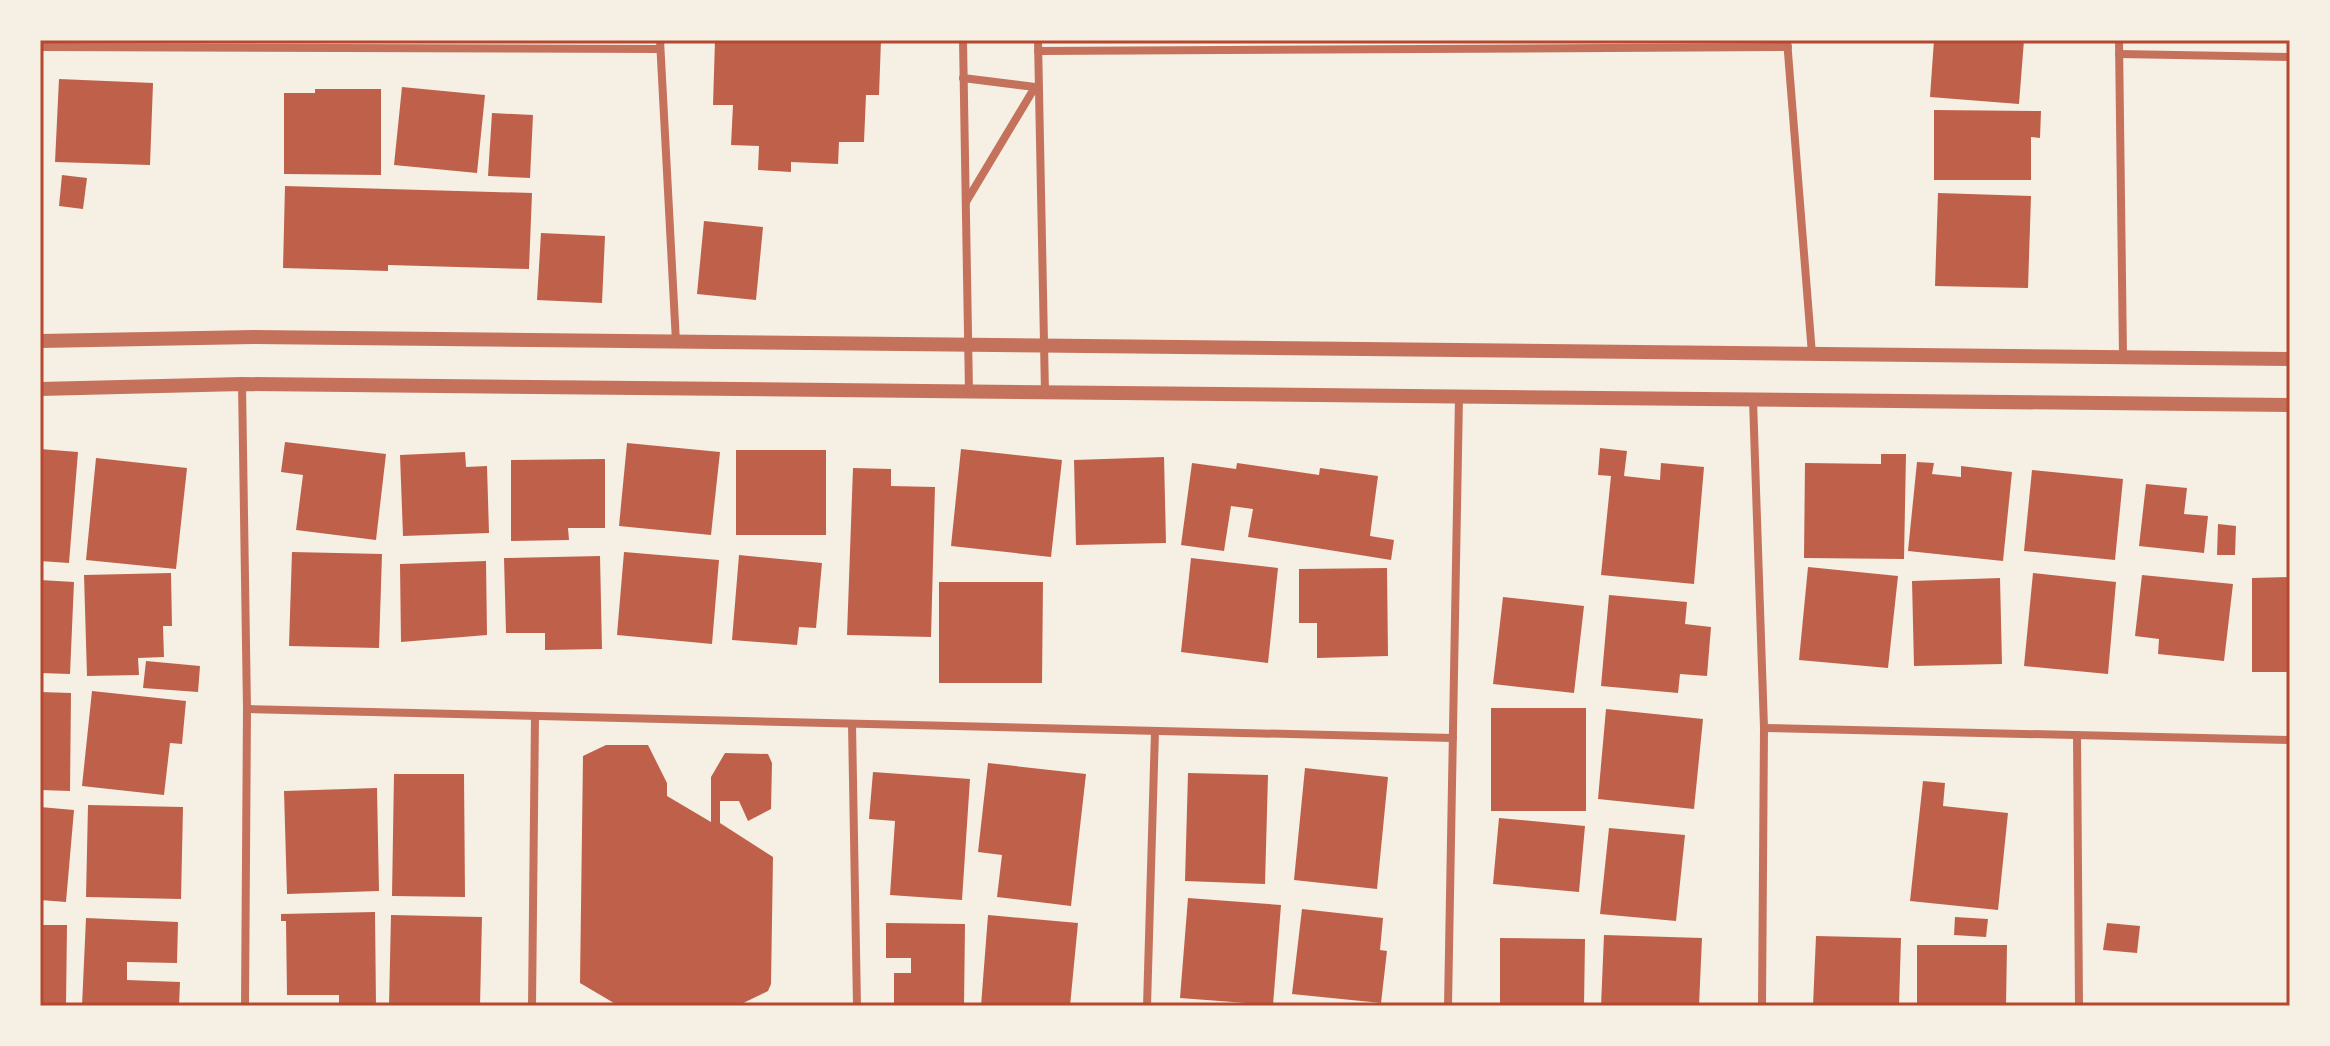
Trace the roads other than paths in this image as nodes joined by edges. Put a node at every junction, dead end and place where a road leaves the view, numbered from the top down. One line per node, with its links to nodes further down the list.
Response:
1 (963, 40): 12 (street)
2 (1038, 40): 9 (street)
3 (2119, 40): 10 (street)
4 (364, 44): 5 (street); 8 (street)
5 (660, 44): 15 (street)
6 (1788, 44): 7 (street); 18 (street)
7 (1339, 45): 9 (street)
8 (40, 47)
9 (1038, 51): 17 (street)
10 (2119, 54): 11 (street); 19 (street)
11 (2290, 57)
12 (963, 78): 13 (street); 13 (street)
13 (966, 202): 16 (street)
14 (40, 341): 15 (street)
15 (676, 342): 16 (street)
16 (969, 345): 17 (street); 23 (street)
17 (1045, 346): 18 (street); 24 (street)
18 (1812, 354): 19 (street)
19 (2123, 357): 20 (street)
20 (2290, 359)
21 (242, 384): 22 (street); 23 (street); 28 (street)
22 (40, 389)
23 (969, 392): 24 (street)
24 (1045, 393): 25 (street)
25 (1459, 397): 26 (street); 34 (street)
26 (1753, 400): 27 (street); 31 (street)
27 (2290, 405)
28 (247, 709): 29 (street); 36 (street)
29 (535, 716): 30 (street); 37 (street)
30 (852, 724): 32 (street); 38 (street)
31 (1764, 728): 33 (street); 41 (street)
32 (1155, 731): 34 (street); 39 (street)
33 (2077, 735): 35 (street); 42 (street)
34 (1453, 738): 40 (street)
35 (2290, 740)
36 (245, 1006)
37 (532, 1006)
38 (857, 1006)
39 (1147, 1006)
40 (1448, 1006)
41 (1762, 1006)
42 (2079, 1006)

